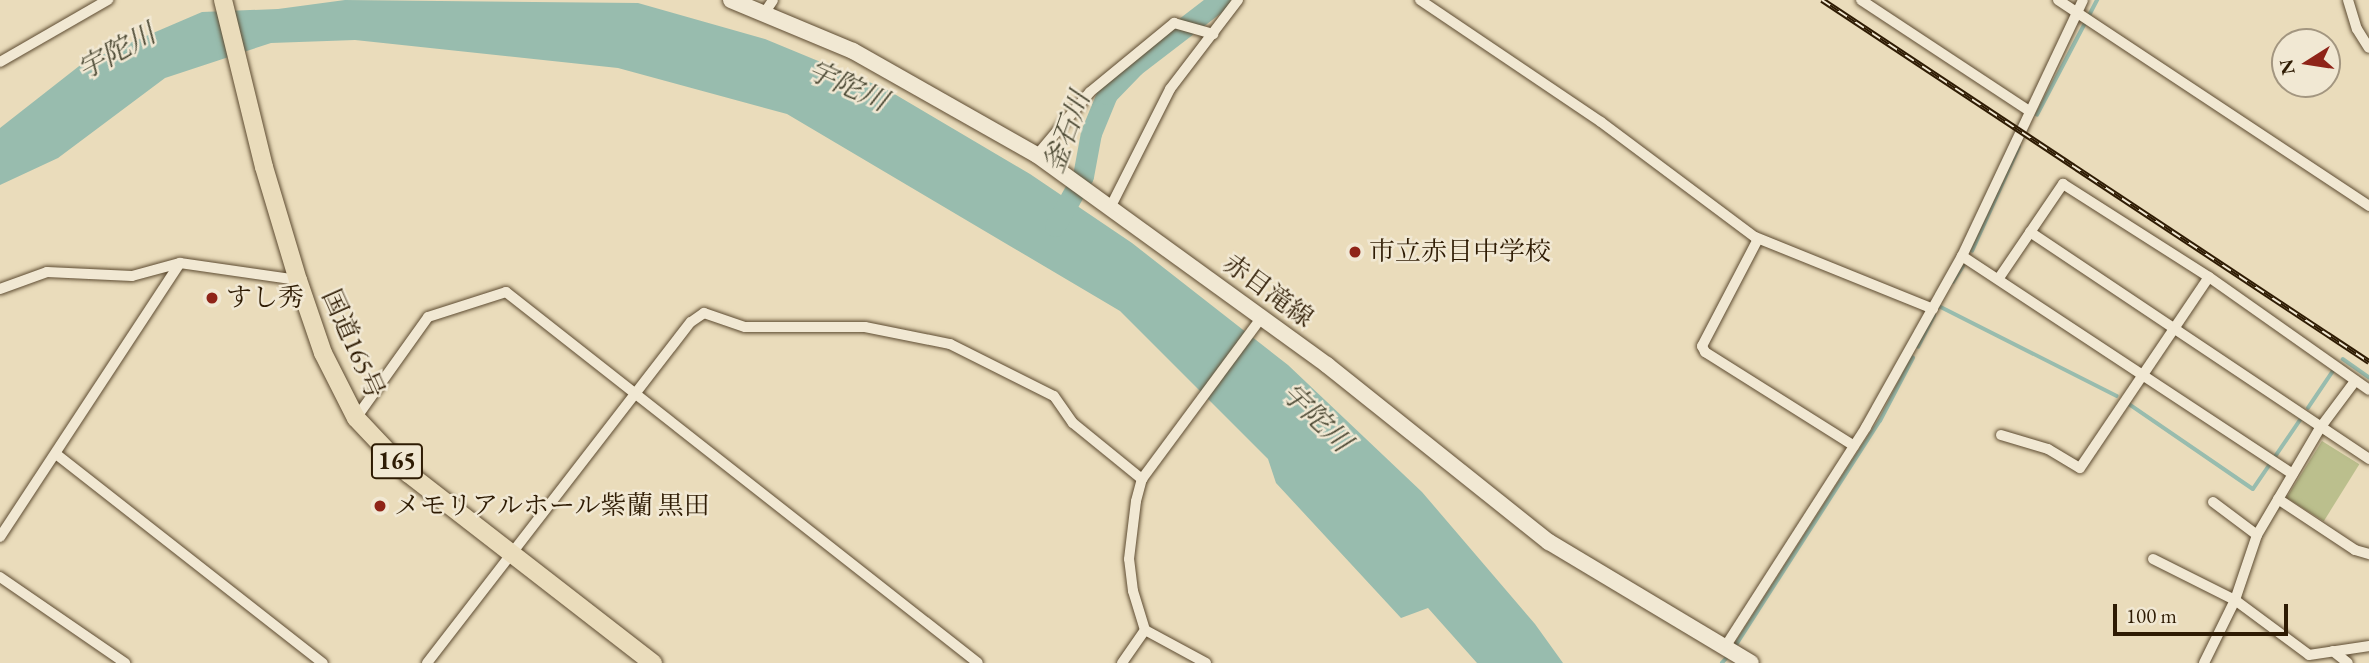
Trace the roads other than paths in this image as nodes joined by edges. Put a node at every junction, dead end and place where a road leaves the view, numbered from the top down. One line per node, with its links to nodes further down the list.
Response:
1 (108, 0): 14 (street)
2 (223, 0): 25 (highway, 国道165号 / 165)
3 (731, 0): 10 (main road, 赤目滝線)
4 (1238, 0): 12 (street)
5 (1420, 0): 20 (street)
6 (1861, 0): 15 (street)
7 (2058, 0): 11 (street)
8 (2083, 0): 11 (street)
9 (2348, 0): 13 (street)
10 (769, 6): 16 (main road, 赤目滝線)
11 (2083, 17): 15 (street); 18 (street)
12 (1213, 34): 16 (street); 17 (street)
13 (2369, 48)
14 (0, 62)
15 (2028, 110): 21 (street)
16 (1037, 155): 17 (main road, 赤目滝線)
17 (1111, 206): 28 (main road, 赤目滝線)
18 (2369, 206)
19 (2030, 232): 23 (street); 24 (street); 29 (street)
20 (1758, 239): 27 (street); 37 (street)
21 (1962, 257): 24 (street); 27 (street)
22 (180, 263): 25 (street); 26 (street); 38 (street)
23 (2209, 276): 29 (street); 31 (street)
24 (1999, 278): 30 (street)
25 (298, 280): 34 (highway, 国道165号 / 165)
26 (0, 289)
27 (1933, 309): 37 (street)
28 (1260, 320): 41 (street); 53 (main road, 赤目滝線)
29 (2175, 328): 30 (street); 35 (street)
30 (2144, 373): 36 (street); 40 (street)
31 (2355, 381): 32 (street); 35 (street)
32 (2369, 390)
33 (637, 396): 34 (street); 41 (street); 47 (street); 59 (street)
34 (356, 418): 47 (highway, 国道165号 / 165)
35 (2320, 428): 39 (street); 40 (street)
36 (2001, 435)
37 (1854, 446): 53 (street)
38 (56, 454): 45 (street); 56 (street)
39 (2369, 458)
40 (2292, 474): 42 (street)
41 (1142, 479): 51 (street)
42 (2278, 499): 44 (street); 46 (street)
43 (2213, 502): 44 (street)
44 (2257, 535): 50 (street)
45 (0, 537)
46 (2369, 554)
47 (512, 555): 57 (street); 58 (highway, 国道165号 / 165)
48 (2153, 559): 50 (street)
49 (0, 577): 55 (street)
50 (2235, 600): 54 (street); 63 (street)
51 (1145, 630): 60 (street); 61 (street)
52 (2369, 646): 54 (street)
53 (1731, 651): 62 (main road, 赤目滝線)
54 (2333, 651): 64 (street)
55 (125, 663)
56 (323, 663)
57 (427, 663)
58 (653, 663)
59 (978, 663)
60 (1122, 663)
61 (1206, 663)
62 (1751, 663)
63 (2206, 663)
64 (2348, 663)

